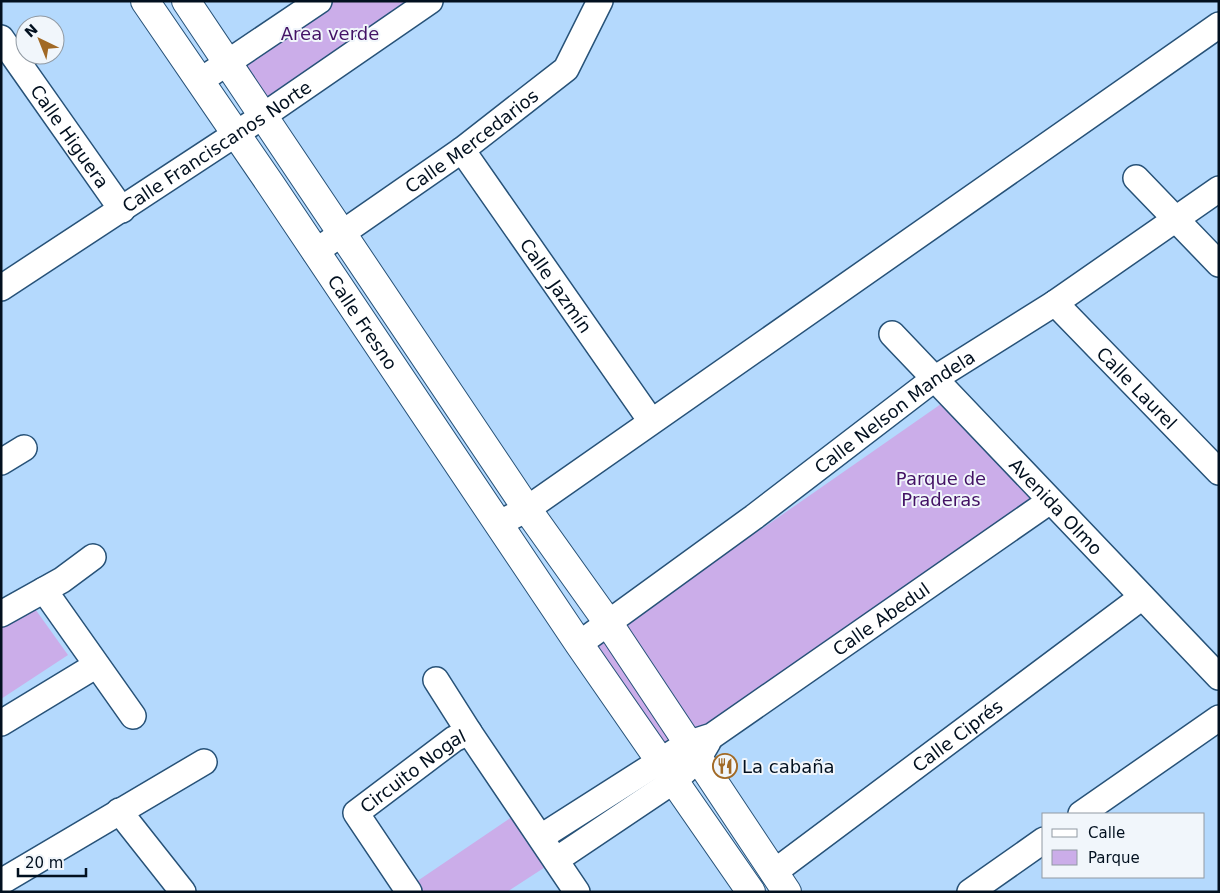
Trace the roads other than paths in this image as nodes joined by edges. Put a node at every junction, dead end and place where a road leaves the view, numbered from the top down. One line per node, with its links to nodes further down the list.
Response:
1 (145, 1): 9 (street, Calle Fresno)
2 (186, 1): 8 (street, Calle Fresno)
3 (318, 1): 8 (street)
4 (430, 1): 10 (street, Calle Franciscanos Norte)
5 (600, 1): 12 (street, Calle Mercedarios)
6 (1219, 25): 24 (street)
7 (1, 38): 15 (street, Calle Higuera)
8 (228, 64): 9 (street); 10 (street, Calle Fresno)
9 (200, 81): 11 (street, Calle Fresno)
10 (263, 116): 11 (street, Calle Franciscanos Norte); 17 (street, Calle Fresno)
11 (234, 134): 15 (street, Calle Franciscanos Norte); 18 (street, Calle Fresno)
12 (462, 150): 17 (street, Calle Mercedarios); 24 (street, Calle Jazmín)
13 (1136, 178): 16 (street)
14 (1219, 189): 16 (street, Calle Nelson Mandela)
15 (122, 210): 20 (street, Calle Franciscanos Norte)
16 (1176, 220): 19 (street); 21 (street, Calle Nelson Mandela)
17 (342, 233): 18 (street, Calle Mercedarios); 29 (street, Calle Fresno)
18 (315, 252): 30 (street, Calle Fresno)
19 (1219, 264)
20 (2, 285)
21 (1055, 303): 23 (street, Calle Nelson Mandela); 27 (street, Calle Laurel)
22 (892, 334): 23 (street, Avenida Olmo)
23 (934, 379): 28 (street, Avenida Olmo); 35 (street, Calle Nelson Mandela)
24 (651, 421): 29 (street)
25 (24, 448): 26 (street)
26 (1, 462)
27 (1219, 472)
28 (1050, 501): 33 (street, Avenida Olmo); 44 (street, Calle Abedul)
29 (527, 508): 30 (street); 35 (street, Calle Fresno)
30 (498, 524): 36 (street, Calle Fresno)
31 (93, 557): 32 (street)
32 (44, 590): 34 (street); 37 (street)
33 (1142, 597): 38 (street, Avenida Olmo); 53 (street, Calle Ciprés)
34 (1, 614)
35 (609, 624): 36 (street, Calle Nelson Mandela); 44 (street, Calle Fresno)
36 (579, 644): 46 (street, Calle Fresno)
37 (95, 666): 40 (street); 42 (street)
38 (1219, 677)
39 (436, 680): 43 (street)
40 (133, 716)
41 (1219, 718): 48 (street)
42 (1, 722)
43 (469, 732): 49 (street, Circuito Nogal); 55 (street, Circuito Nogal)
44 (699, 746): 46 (street); 53 (street, Calle Fresno)
45 (204, 762): 47 (street)
46 (668, 770): 49 (street); 51 (street); 57 (street, Calle Fresno)
47 (119, 811): 52 (street); 54 (street)
48 (1082, 813)
49 (541, 837): 51 (street, Circuito Nogal)
50 (1042, 841): 58 (street)
51 (556, 860): 56 (street, Circuito Nogal)
52 (1, 882)
53 (780, 882)
54 (183, 892)
55 (409, 892)
56 (577, 892)
57 (751, 892)
58 (970, 892)

